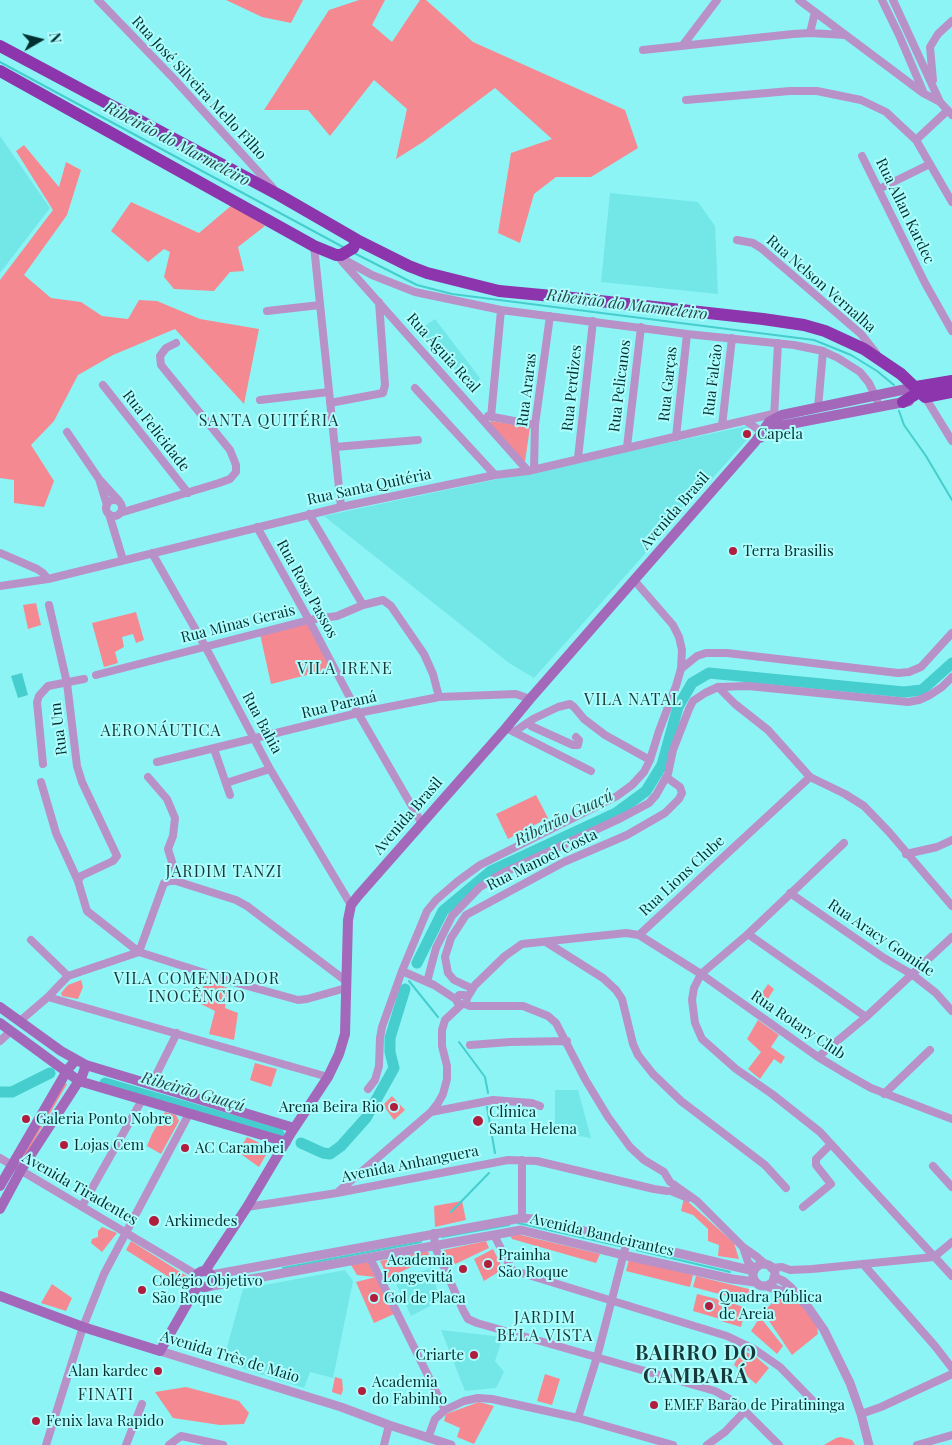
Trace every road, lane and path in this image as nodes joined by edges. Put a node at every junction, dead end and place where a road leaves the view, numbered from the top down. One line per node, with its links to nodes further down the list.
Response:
1 (98, 0): 23 (street, Rua José Silveira Mello Filho)
2 (717, 0): 10 (street)
3 (799, 0): 6 (street)
4 (882, 0): 15 (street)
5 (893, 0): 14 (street)
6 (815, 12): 8 (street); 9 (street)
7 (952, 21): 14 (street)
8 (810, 33): 9 (street); 10 (street)
9 (845, 35): 15 (street)
10 (683, 45): 12 (street)
11 (0, 46): 23 (highway)
12 (643, 50)
13 (0, 71): 27 (highway)
14 (933, 84): 17 (street)
15 (923, 93): 17 (street)
16 (686, 100): 19 (street)
17 (940, 102): 18 (street)
18 (949, 113): 19 (street)
19 (916, 140): 21 (street)
20 (862, 156): 22 (street, Rua Allan Kardec)
21 (930, 164): 22 (street); 24 (street)
22 (879, 189): 36 (street, Rua Allan Kardec)
23 (279, 195): 25 (highway)
24 (952, 202)
25 (357, 240): 28 (highway); 42 (highway)
26 (737, 240): 42 (street, Rua Nelson Vernalha)
27 (314, 246): 28 (highway); 30 (street)
28 (336, 255): 29 (street, Rua Águia Real); 31 (street)
29 (379, 302): 53 (street); 56 (street, Rua Águia Real)
30 (320, 305): 32 (street); 47 (street)
31 (501, 310): 33 (street); 57 (street)
32 (267, 311)
33 (550, 316): 34 (street); 60 (street, Rua Araras)
34 (593, 321): 35 (street); 69 (street, Rua Perdizes)
35 (641, 327): 37 (street); 68 (street, Rua Pelicanos)
36 (952, 330)
37 (687, 334): 38 (street); 64 (street, Rua Garças)
38 (732, 338): 40 (street); 61 (street, Rua Falcão)
39 (176, 343): 73 (street)
40 (778, 343): 41 (street); 62 (street)
41 (823, 352): 49 (street); 55 (street)
42 (880, 359): 45 (highway)
43 (952, 381): 45 (highway)
44 (103, 385): 73 (street, Rua Felicidade)
45 (916, 387): 50 (highway); 51 (highway)
46 (415, 388): 71 (street)
47 (329, 392): 52 (street); 53 (street)
48 (952, 392): 51 (highway)
49 (876, 395): 50 (main road); 54 (street); 55 (main road)
50 (903, 396): 51 (main road); 54 (main road)
51 (925, 397): 66 (street)
52 (260, 400)
53 (330, 403): 67 (street)
54 (878, 406): 62 (main road)
55 (818, 408): 62 (main road)
56 (479, 414): 57 (street); 70 (street, Rua Águia Real)
57 (491, 417): 60 (street)
58 (757, 419): 59 (street, Rua Santa Quitéria); 62 (street); 62 (street, Rua Santa Quitéria)
59 (746, 421): 61 (street, Rua Santa Quitéria); 62 (street)
60 (535, 425): 70 (street, Rua Araras)
61 (722, 426): 64 (street, Rua Santa Quitéria)
62 (768, 426): 83 (main road, Avenida Brasil)
63 (67, 432): 72 (street)
64 (676, 437): 68 (street, Rua Santa Quitéria)
65 (418, 440): 67 (street)
66 (952, 441)
67 (335, 447): 75 (street)
68 (627, 447): 69 (street, Rua Santa Quitéria)
69 (578, 458): 70 (street, Rua Santa Quitéria)
70 (531, 470): 71 (street, Rua Santa Quitéria)
71 (495, 475): 75 (street, Rua Santa Quitéria)
72 (99, 479): 74 (street); 76 (street)
73 (188, 493): 76 (street)
74 (107, 505): 76 (street); 76 (street)
75 (341, 506): 77 (street, Rua Santa Quitéria)
76 (117, 510): 81 (street)
77 (309, 514): 78 (street, Rua Santa Quitéria); 86 (street)
78 (257, 527): 80 (street, Rua Santa Quitéria); 87 (street, Rua Rosa Passos)
79 (0, 553): 82 (street)
80 (152, 553): 81 (street, Rua Santa Quitéria); 89 (street, Rua Bahia)
81 (123, 560): 82 (street, Rua Santa Quitéria)
82 (48, 579): 84 (street, Rua Santa Quitéria)
83 (634, 580): 90 (street); 97 (main road, Avenida Brasil)
84 (0, 586)
85 (48, 604): 94 (street, Rua Um)
86 (363, 605): 87 (street, Rua Minas Gerais); 96 (street, Rua Minas Gerais)
87 (309, 620): 89 (street, Rua Minas Gerais); 98 (street, Rua Rosa Passos)
88 (952, 633): 90 (street)
89 (205, 646): 91 (street, Rua Minas Gerais); 102 (street, Rua Bahia)
90 (681, 668): 104 (street)
91 (96, 675)
92 (952, 677): 95 (street)
93 (84, 679): 94 (street)
94 (67, 683): 106 (street); 119 (street, Rua Um)
95 (718, 687): 110 (street); 111 (street)
96 (439, 697): 97 (street, Rua Paraná); 98 (street, Rua Paraná)
97 (530, 699): 100 (main road, Avenida Brasil)
98 (358, 713): 102 (street, Rua Paraná); 115 (street, Rua Rosa Passos)
99 (528, 723): 100 (street); 101 (street); 104 (street)
100 (510, 730): 108 (street); 115 (main road, Avenida Brasil)
101 (576, 737)
102 (255, 740): 103 (street, Rua Paraná); 107 (street, Rua Bahia)
103 (214, 749): 105 (street, Rua Paraná); 113 (street)
104 (650, 760): 130 (street)
105 (157, 762)
106 (43, 764)
107 (270, 769): 113 (street); 122 (street, Rua Bahia)
108 (591, 771)
109 (148, 777): 120 (street)
110 (666, 777): 134 (street); 136 (street, Rua Manoel Costa)
111 (810, 777): 118 (street); 125 (street, Rua Lions Clube)
112 (41, 782): 119 (street)
113 (226, 783): 114 (street)
114 (230, 795)
115 (422, 822): 122 (main road, Avenida Brasil)
116 (952, 840): 118 (street)
117 (844, 843): 121 (street)
118 (906, 854): 123 (street)
119 (78, 881): 129 (street)
120 (174, 881): 129 (street); 135 (street)
121 (790, 893): 124 (street); 132 (street, Rua Aracy Gomide)
122 (351, 905): 135 (main road)
123 (952, 906)
124 (748, 934): 131 (street); 141 (street)
125 (639, 935): 128 (street, Rua Lions Clube); 131 (street, Rua Rotary Club)
126 (952, 937): 132 (street)
127 (31, 940): 133 (street)
128 (546, 942): 136 (street, Rua Lions Clube); 178 (street)
129 (139, 952): 133 (street); 135 (street)
130 (402, 971): 134 (street); 160 (street)
131 (701, 974): 151 (street, Rua Rotary Club); 170 (street)
132 (913, 975): 140 (street, Rua Aracy Gomide); 141 (street)
133 (68, 976): 137 (street)
134 (424, 981): 138 (street)
135 (346, 984): 156 (main road)
136 (472, 986): 138 (street, Rua Lions Clube)
137 (48, 997): 142 (street); 145 (street)
138 (462, 1000): 147 (street); 165 (street, Rua Lions Clube)
139 (0, 1007): 142 (main road)
140 (952, 1011)
141 (866, 1018): 151 (street)
142 (20, 1021): 150 (main road)
143 (0, 1023): 144 (main road)
144 (11, 1031): 146 (street); 153 (main road)
145 (177, 1033): 156 (street); 158 (street)
146 (0, 1041)
147 (567, 1041): 148 (street); 176 (street)
148 (470, 1045)
149 (930, 1050): 161 (street)
150 (61, 1051): 152 (main road); 153 (main road)
151 (818, 1057): 161 (street, Rua Rotary Club)
152 (81, 1062): 154 (main road); 155 (main road); 157 (main road)
153 (53, 1063): 155 (main road)
154 (100, 1070): 158 (main road); 159 (main road)
155 (66, 1073): 157 (main road); 174 (main road)
156 (328, 1077): 168 (main road)
157 (79, 1081): 159 (main road); 174 (main road)
158 (151, 1085): 168 (main road)
159 (94, 1086): 162 (main road)
160 (368, 1089)
161 (884, 1094): 167 (street, Rua Rotary Club)
162 (142, 1100): 166 (main road); 180 (street)
163 (540, 1106): 165 (street)
164 (952, 1111): 167 (street)
165 (431, 1112): 179 (street)
166 (189, 1114): 169 (main road); 185 (street)
167 (949, 1118)
168 (294, 1128): 169 (main road)
169 (286, 1142): 181 (main road)
170 (831, 1144): 182 (street); 193 (street)
171 (0, 1158): 174 (street, Avenida Tiradentes)
172 (522, 1160): 176 (street, Avenida Anhanguera); 179 (street, Avenida Anhanguera); 184 (street)
173 (933, 1166): 177 (street)
174 (16, 1168): 175 (main road); 180 (street, Avenida Tiradentes); 183 (main road)
175 (0, 1186)
176 (669, 1186): 191 (street)
177 (952, 1187)
178 (786, 1188)
179 (337, 1193): 181 (street, Avenida Anhanguera)
180 (82, 1206): 185 (street, Avenida Tiradentes)
181 (247, 1207): 201 (main road)
182 (804, 1207)
183 (0, 1209)
184 (522, 1218): 186 (street, Avenida Bandeirantes); 188 (street, Avenida Bandeirantes)
185 (128, 1233): 201 (street, Avenida Tiradentes); 207 (street)
186 (434, 1233): 190 (street); 196 (street, Avenida Bandeirantes)
187 (494, 1235): 190 (street, Avenida Bandeirantes); 192 (street, Avenida Bandeirantes); 206 (street)
188 (627, 1241): 192 (street); 197 (street, Avenida Bandeirantes)
189 (952, 1242): 193 (street)
190 (435, 1246): 194 (street, Avenida Bandeirantes); 209 (street)
191 (743, 1247): 197 (street); 198 (street)
192 (623, 1255): 202 (street, Avenida Bandeirantes); 206 (street)
193 (934, 1257): 195 (street); 199 (street)
194 (370, 1258): 200 (street, Avenida Bandeirantes); 214 (street)
195 (862, 1264): 198 (street); 210 (street)
196 (262, 1265): 200 (street); 201 (street, Avenida Bandeirantes)
197 (754, 1270): 198 (street); 202 (street)
198 (771, 1271): 203 (street); 204 (street)
199 (952, 1276)
200 (264, 1277): 201 (street, Avenida Bandeirantes)
201 (204, 1278): 208 (main road)
202 (755, 1282): 203 (street)
203 (768, 1286): 204 (street)
204 (795, 1294): 216 (street)
205 (0, 1296): 207 (main road, Avenida Três de Maio)
206 (611, 1301): 209 (street); 213 (street)
207 (82, 1327): 208 (main road, Avenida Três de Maio); 222 (street)
208 (160, 1351): 218 (street, Avenida Três de Maio)
209 (597, 1357): 215 (street); 217 (street)
210 (952, 1368)
211 (952, 1374): 216 (street)
212 (142, 1404): 223 (street)
213 (816, 1404)
214 (445, 1410): 217 (street); 220 (street)
215 (745, 1411): 229 (street); 230 (street)
216 (861, 1414): 231 (street)
217 (578, 1418): 228 (street)
218 (389, 1426): 220 (street, Avenida Três de Maio); 226 (street)
219 (952, 1435): 232 (street)
220 (428, 1438): 227 (street, Avenida Três de Maio)
221 (214, 1444): 224 (street); 225 (street)
222 (46, 1445)
223 (126, 1445)
224 (169, 1445)
225 (223, 1445)
226 (384, 1445)
227 (451, 1445)
228 (673, 1445)
229 (707, 1445)
230 (779, 1445)
231 (869, 1445)
232 (917, 1445)

